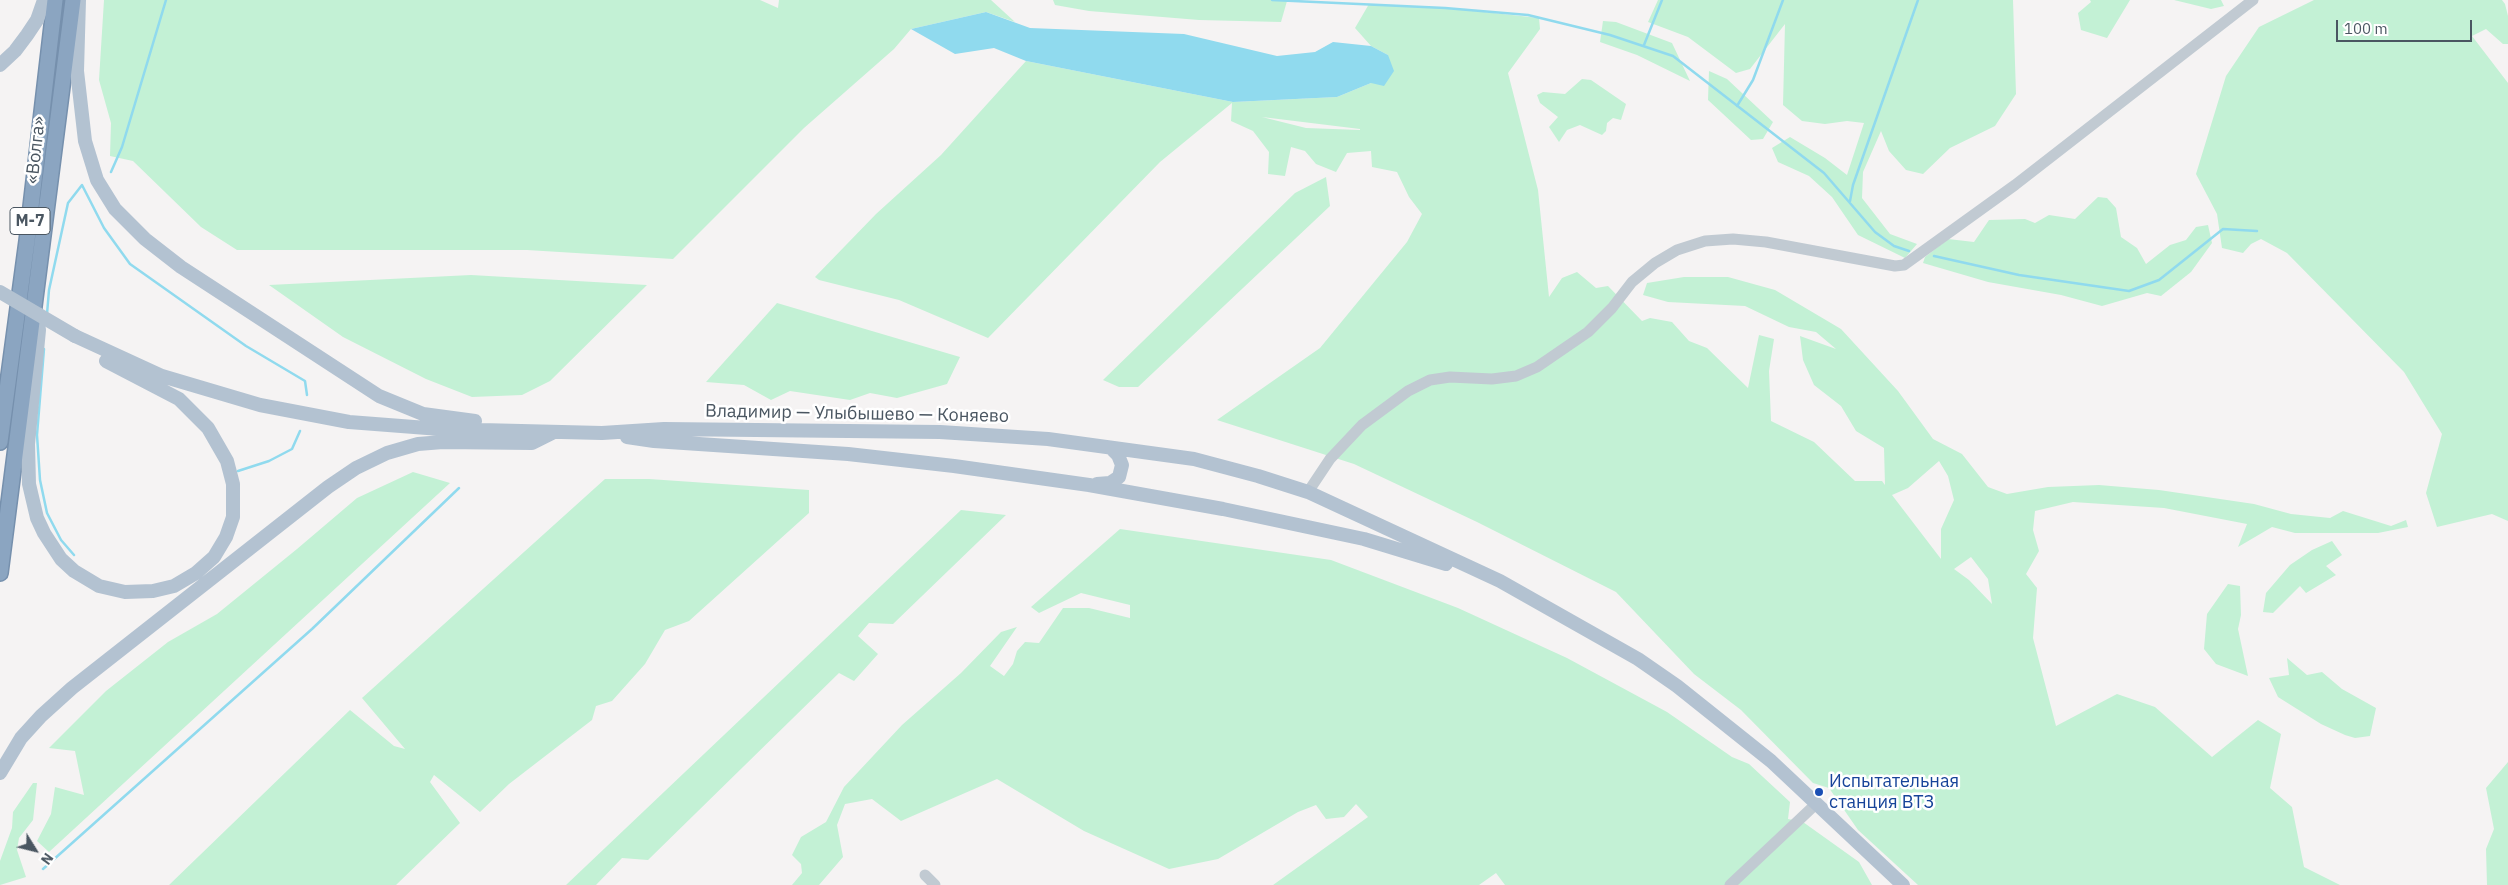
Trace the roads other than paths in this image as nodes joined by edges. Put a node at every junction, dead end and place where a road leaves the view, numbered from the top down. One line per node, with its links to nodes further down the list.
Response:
1 (44, 0): 6 (main road)
2 (55, 0): 13 (highway, «Волга» / М-7)
3 (73, 0): 9 (highway, «Волга» / М-7)
4 (79, 0): 11 (main road)
5 (2253, 0): 16 (street)
6 (0, 64)
7 (0, 292): 10 (main road, Владимир — Улыбышево — Коняево, bridge)
8 (0, 302): 10 (main road)
9 (35, 307): 10 (main road); 17 (highway, «Волга» / М-7)
10 (75, 340): 11 (main road, Владимир — Улыбышево — Коняево)
11 (555, 431): 12 (main road, Владимир — Улыбышево — Коняево); 19 (main road)
12 (602, 433): 14 (main road, Владимир — Улыбышево — Коняево); 15 (main road, Владимир — Улыбышево — Коняево)
13 (0, 442)
14 (1111, 448): 15 (main road, Владимир — Улыбышево — Коняево); 16 (main road, Владимир — Улыбышево — Коняево)
15 (1089, 485): 18 (main road, Владимир — Улыбышево — Коняево)
16 (1308, 492): 18 (main road, Владимир — Улыбышево — Коняево)
17 (0, 573)
18 (1546, 607): 20 (main road, Владимир — Улыбышево — Коняево)
19 (0, 773)
20 (1816, 803): 23 (street); 24 (main road, Владимир — Улыбышево — Коняево)
21 (925, 875): 22 (street)
22 (935, 885)
23 (1730, 885)
24 (1903, 885)

